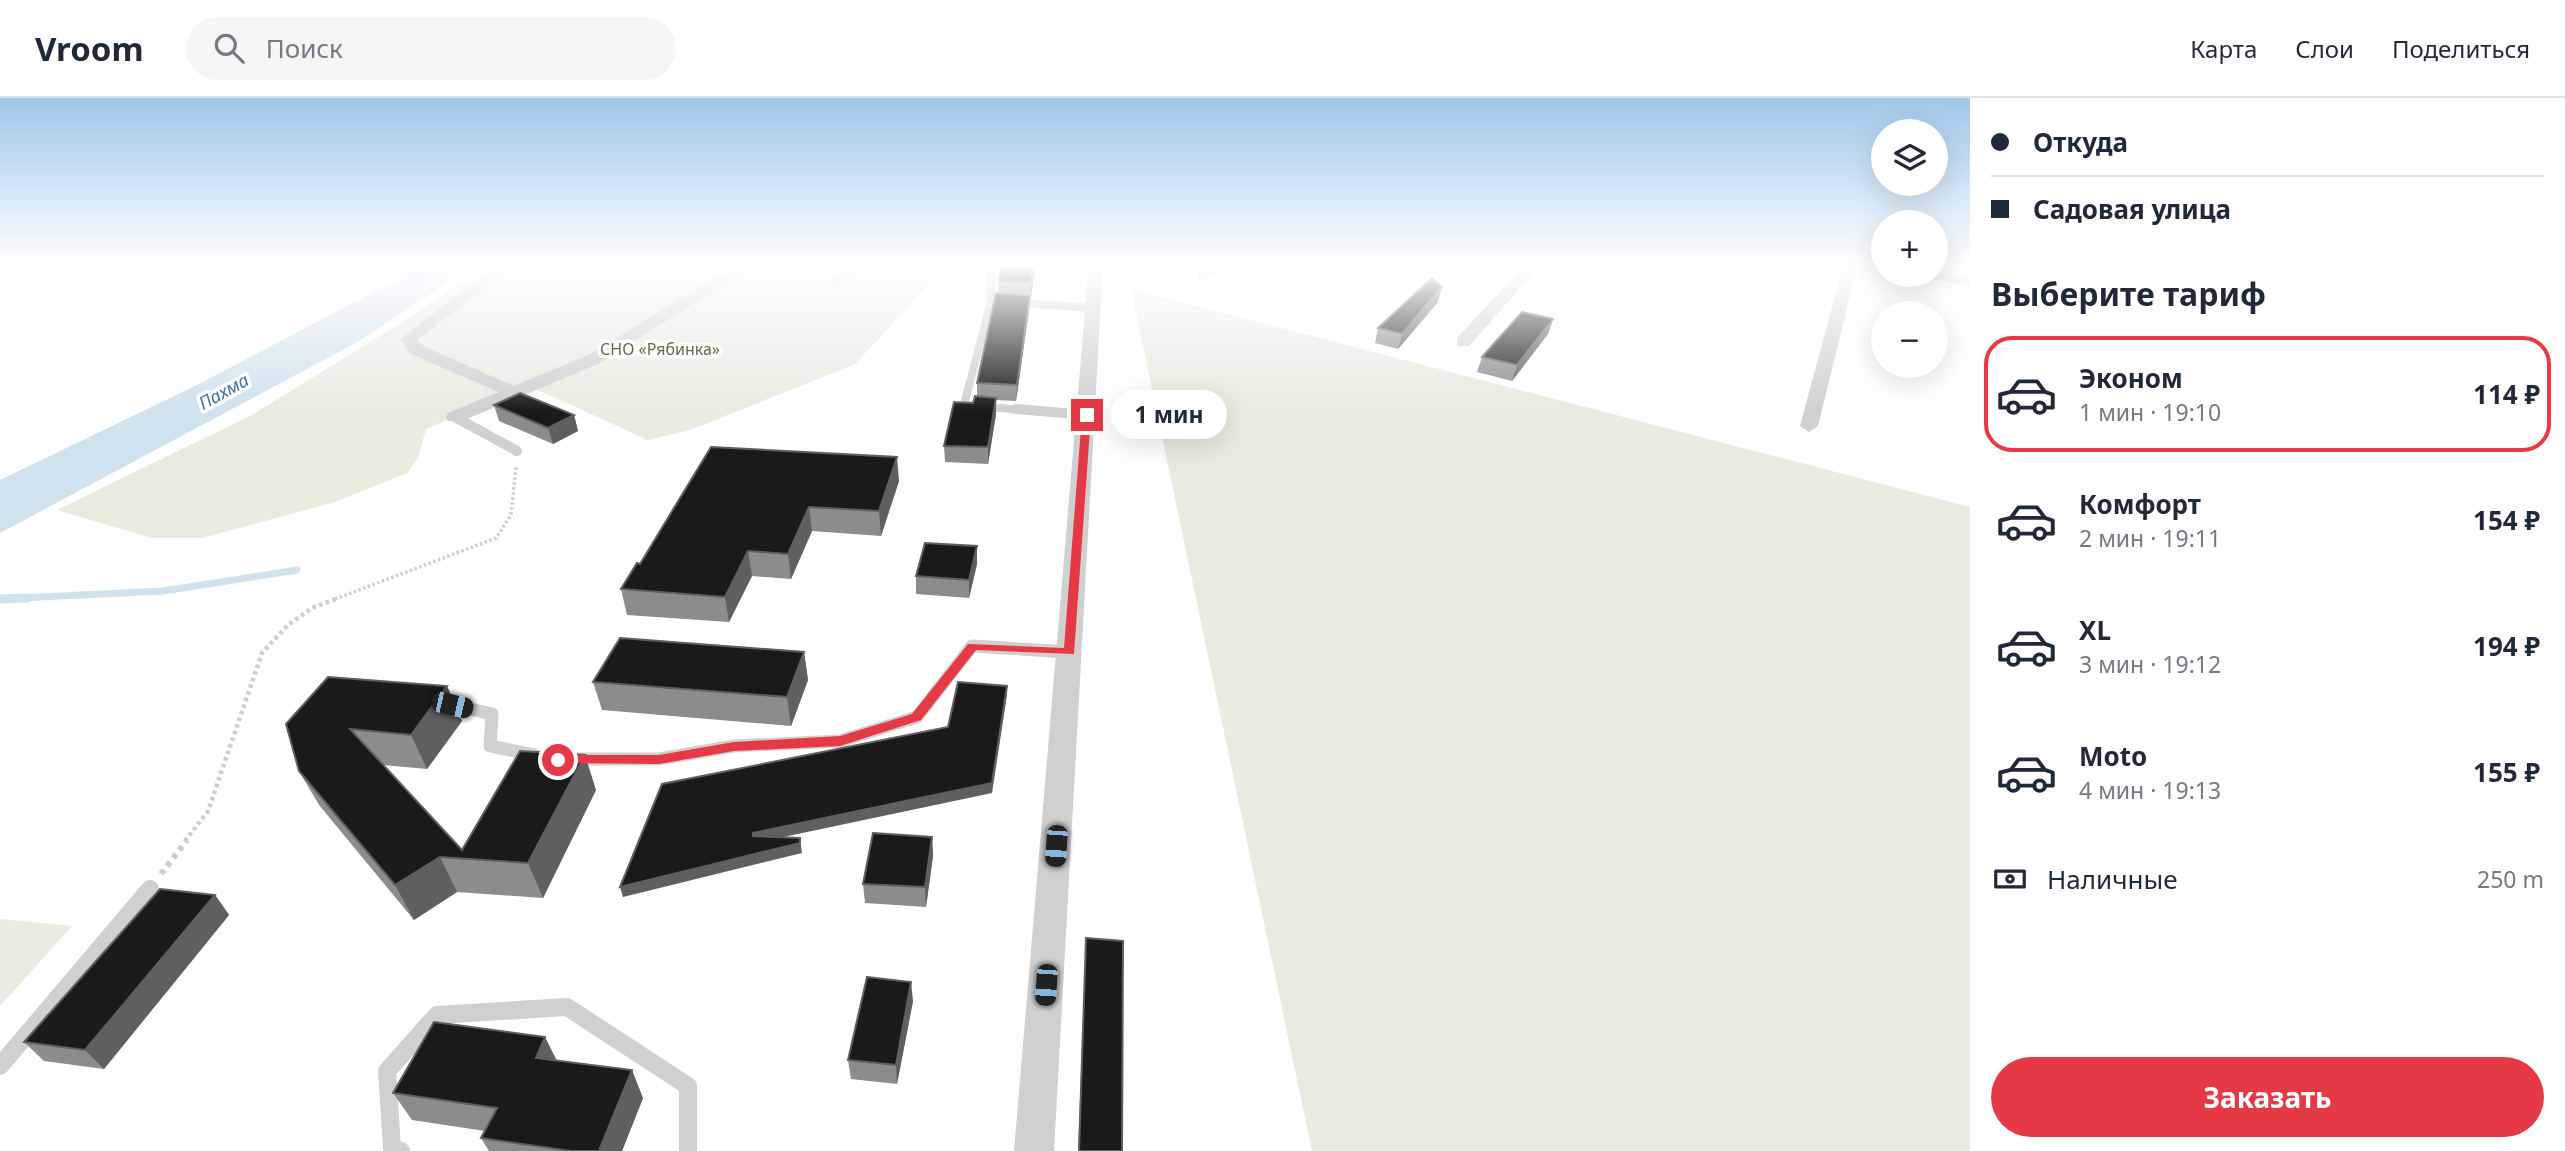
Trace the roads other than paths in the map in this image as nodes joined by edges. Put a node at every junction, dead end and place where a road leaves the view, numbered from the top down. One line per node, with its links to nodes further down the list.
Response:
1 (444, 312): 8 (street)
2 (671, 312): 8 (street)
3 (988, 312): 9 (lane)
4 (1094, 312): 9 (street)
5 (1490, 312): 7 (street)
6 (1838, 312): 11 (street)
7 (1463, 342)
8 (516, 393): 10 (street)
9 (1087, 415): 13 (street)
10 (455, 417): 12 (lane)
11 (1809, 426)
12 (517, 450)
13 (1069, 652): 14 (lane); 19 (street)
14 (425, 700)
15 (150, 889): 16 (lane)
16 (0, 1066)
17 (401, 1151): 18 (lane)
18 (688, 1151)
19 (1034, 1151)

